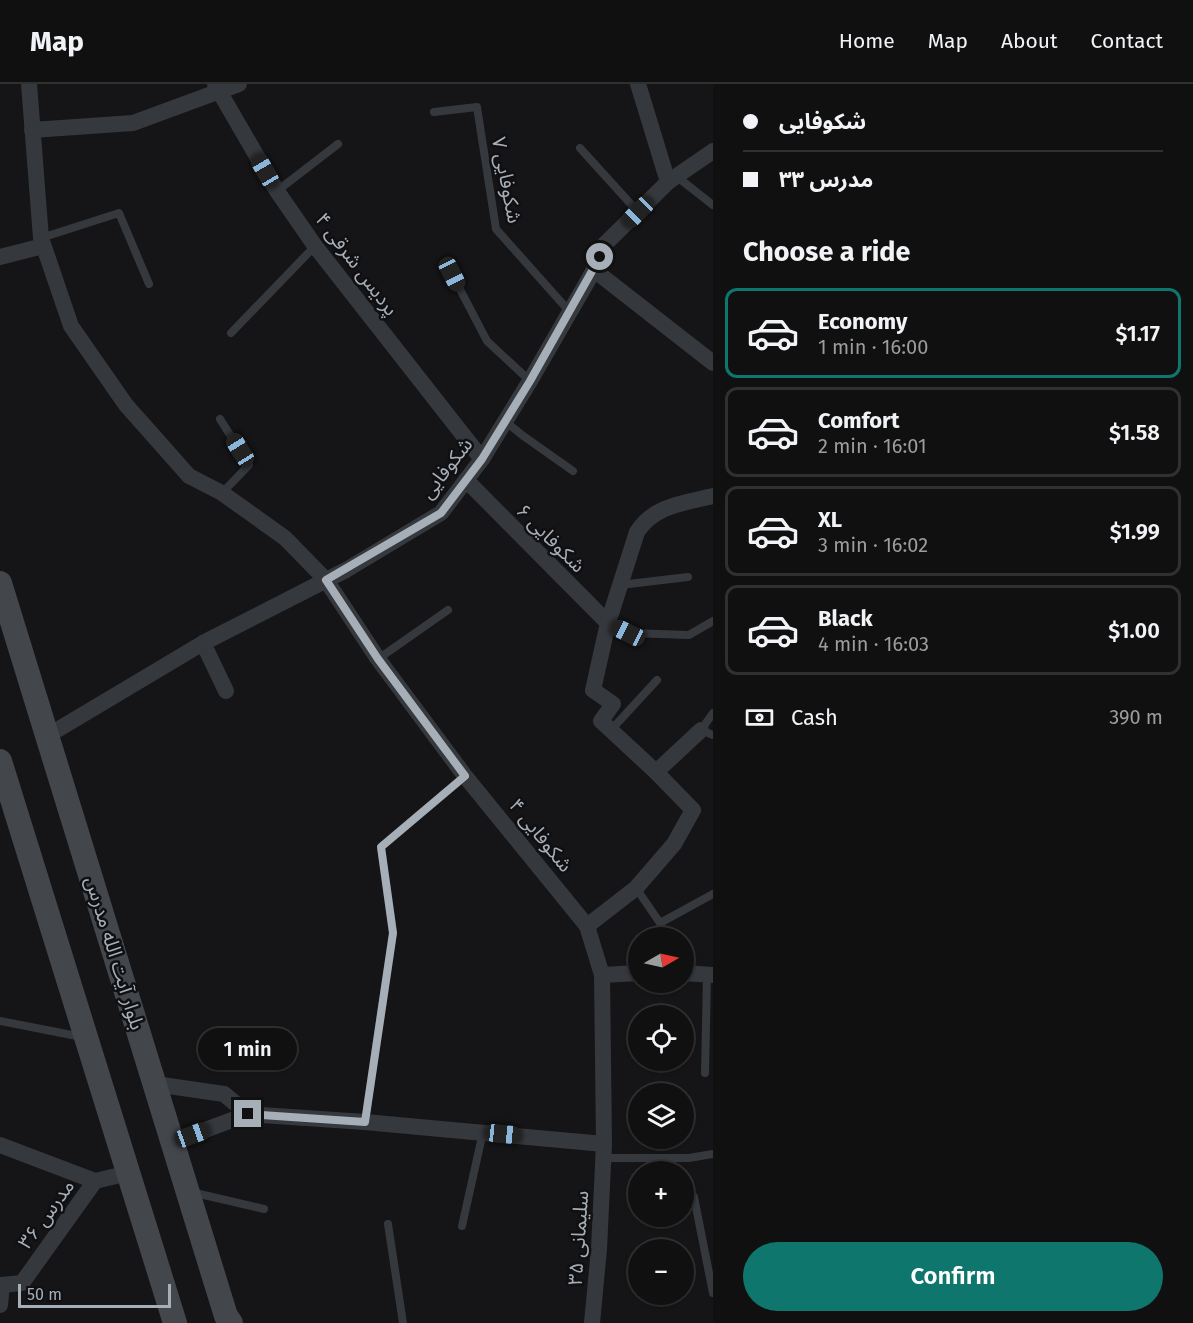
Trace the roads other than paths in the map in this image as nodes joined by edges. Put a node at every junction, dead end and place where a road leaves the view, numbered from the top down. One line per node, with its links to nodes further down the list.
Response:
1 (29, 84): 6 (street, شکوفایی ۴)
2 (239, 84): 4 (street)
3 (638, 84): 10 (street)
4 (217, 87): 6 (street); 11 (street, پردیس شرقی ۴)
5 (434, 112): 20 (lane, شکوفایی ۷)
6 (32, 130): 14 (street, شکوفایی ۴)
7 (338, 144): 11 (lane)
8 (580, 148): 13 (lane)
9 (713, 152): 10 (street, شکوفایی)
10 (672, 179): 12 (lane); 13 (street, شکوفایی)
11 (277, 191): 15 (street, پردیس شرقی ۴)
12 (713, 205)
13 (638, 212): 17 (street, شکوفایی)
14 (42, 242): 16 (street); 19 (lane); 29 (street, شکوفایی ۴)
15 (315, 246): 21 (lane); 26 (street, پردیس شرقی ۴)
16 (0, 257)
17 (594, 270): 20 (street, شکوفایی); 22 (street)
18 (452, 274): 23 (lane)
19 (148, 284)
20 (569, 311): 23 (street, شکوفایی)
21 (231, 333)
22 (713, 363)
23 (530, 381): 25 (street, شکوفایی)
24 (220, 419): 29 (lane)
25 (505, 420): 26 (street, شکوفایی); 27 (lane)
26 (482, 459): 28 (street, شکوفایی)
27 (573, 471)
28 (465, 480): 32 (street, شکوفایی); 37 (street, شکوفایی ۶)
29 (222, 493): 32 (street, شکوفایی ۴)
30 (713, 496): 34 (street)
31 (688, 577): 34 (lane)
32 (326, 580): 38 (street, شکوفایی); 39 (street, شکوفایی ۴)
33 (0, 583): 45 (main road, بلوار آیت الله مدرس)
34 (619, 585): 37 (street)
35 (448, 610): 39 (lane)
36 (713, 621): 37 (lane)
37 (608, 623): 43 (street)
38 (203, 643): 41 (street); 45 (street, شکوفایی)
39 (378, 659): 48 (street, شکوفایی ۴)
40 (657, 680): 43 (lane)
41 (226, 691)
42 (713, 713): 44 (lane)
43 (611, 730): 47 (street)
44 (707, 733): 47 (street)
45 (47, 736): 61 (main road, بلوار آیت الله مدرس)
46 (0, 761): 59 (main road)
47 (657, 772): 49 (street)
48 (465, 776): 52 (street, شکوفایی ۴); 63 (lane)
49 (636, 888): 51 (lane); 52 (street)
50 (713, 894): 51 (lane)
51 (660, 923): 53 (lane)
52 (587, 926): 56 (street, شکوفایی ۴)
53 (661, 927)
54 (628, 974): 56 (street)
55 (694, 974): 57 (street)
56 (602, 975): 67 (street, شکوفایی ۴)
57 (710, 975): 60 (lane)
58 (0, 1021): 59 (lane)
59 (86, 1038): 69 (main road)
60 (705, 1073)
61 (155, 1084): 62 (street); 65 (main road, بلوار آیت الله مدرس)
62 (248, 1114): 63 (street); 65 (street)
63 (365, 1122): 64 (street)
64 (483, 1132): 67 (street); 75 (lane)
65 (173, 1142): 71 (main road, بلوار آیت الله مدرس)
66 (0, 1145): 70 (street)
67 (604, 1151): 68 (lane); 82 (street, سلیمانی ۳۵)
68 (713, 1154)
69 (129, 1173): 70 (street); 80 (main road)
70 (95, 1181): 76 (street, مدرس ۳۶)
71 (188, 1191): 73 (lane); 79 (main road, بلوار آیت الله مدرس)
72 (694, 1197): 77 (lane)
73 (264, 1209)
74 (388, 1224): 81 (lane)
75 (462, 1226)
76 (1, 1285): 78 (street)
77 (713, 1293)
78 (0, 1305)
79 (225, 1321)
80 (175, 1323)
81 (403, 1323)
82 (593, 1323)

